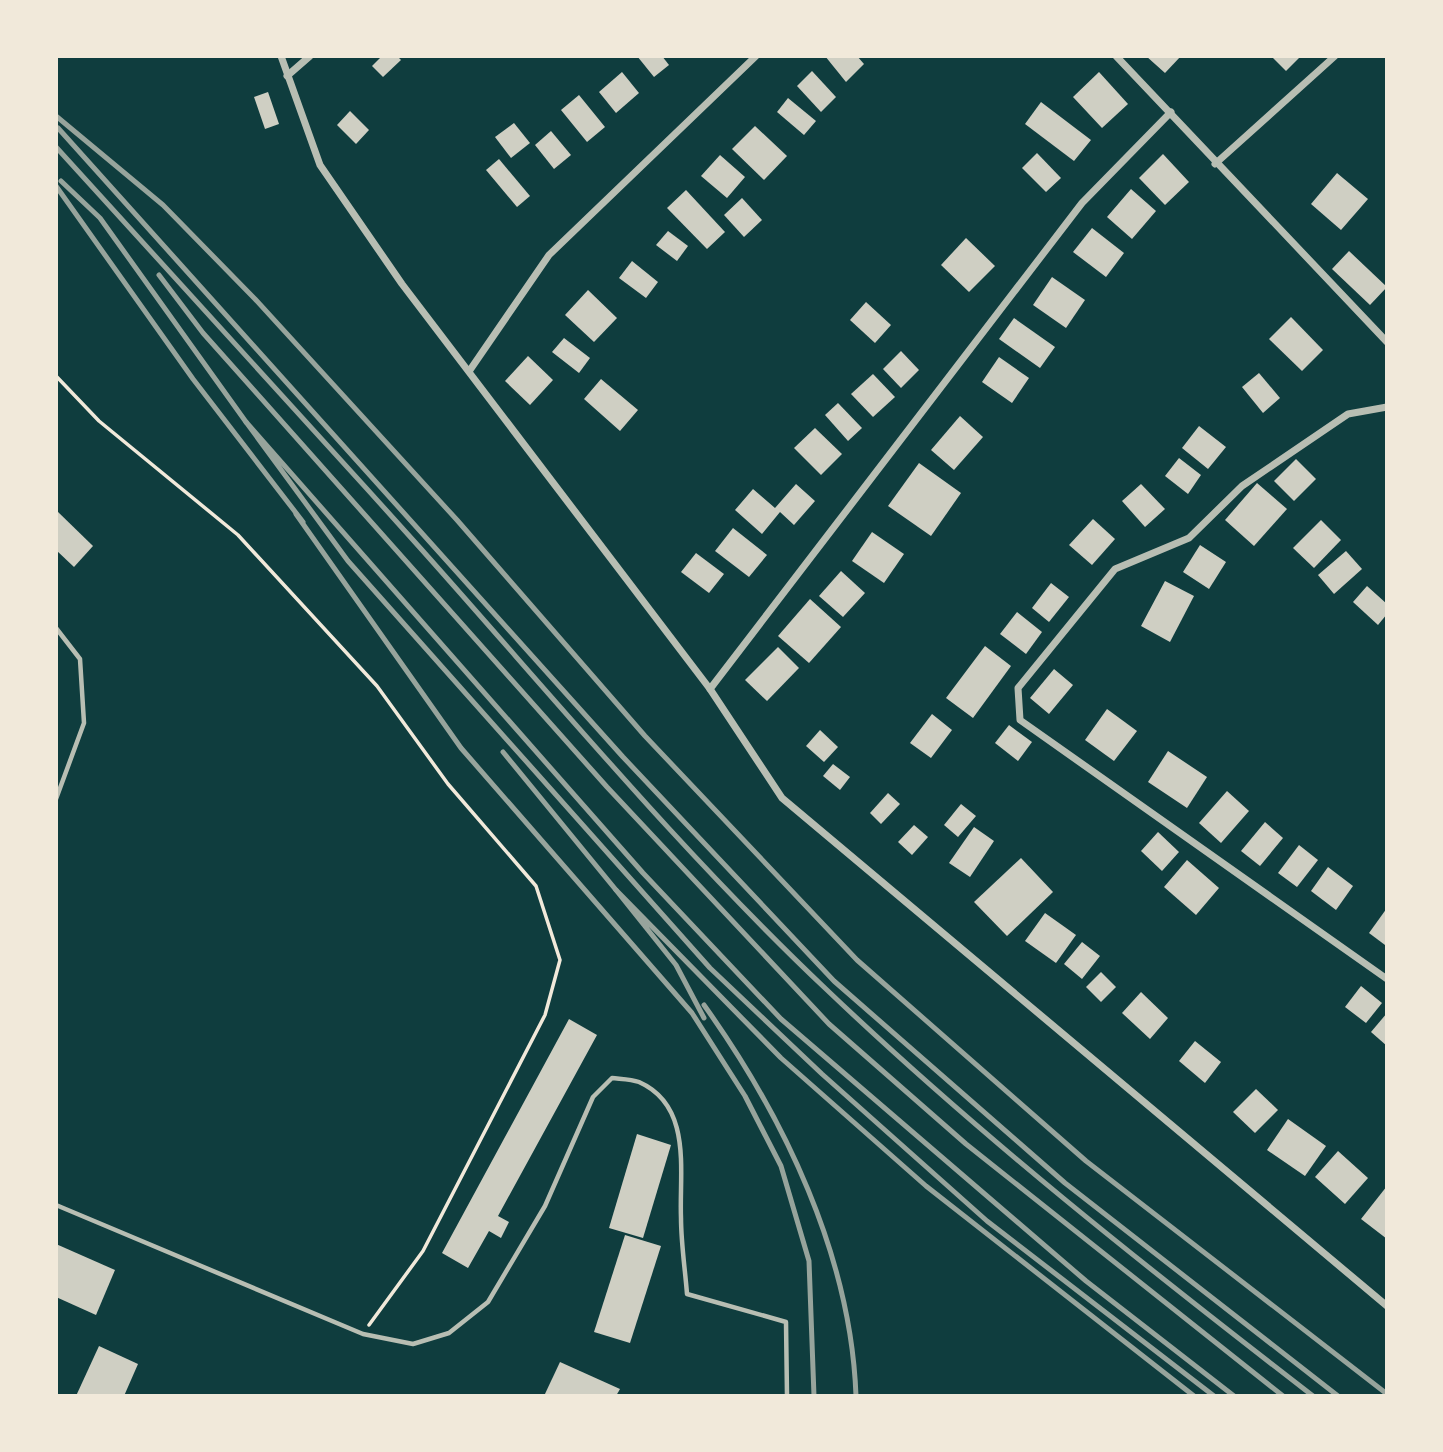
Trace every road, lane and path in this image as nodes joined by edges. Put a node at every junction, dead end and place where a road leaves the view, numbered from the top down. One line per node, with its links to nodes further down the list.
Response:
1 (281, 56): 6 (street)
2 (310, 56): 6 (street)
3 (756, 56): 10 (street)
4 (1116, 56): 7 (street)
5 (1335, 56): 8 (street)
6 (287, 76): 10 (street)
7 (1171, 112): 8 (street); 14 (street)
8 (1215, 164): 9 (street)
9 (1387, 342)
10 (470, 370): 14 (street)
11 (56, 376): 19 (path)
12 (1387, 407): 16 (street)
13 (56, 628): 15 (lane)
14 (710, 689): 18 (street)
15 (56, 799)
16 (1387, 979)
17 (56, 1205): 19 (lane)
18 (1387, 1306)
19 (363, 1334): 20 (lane)
20 (787, 1396)

